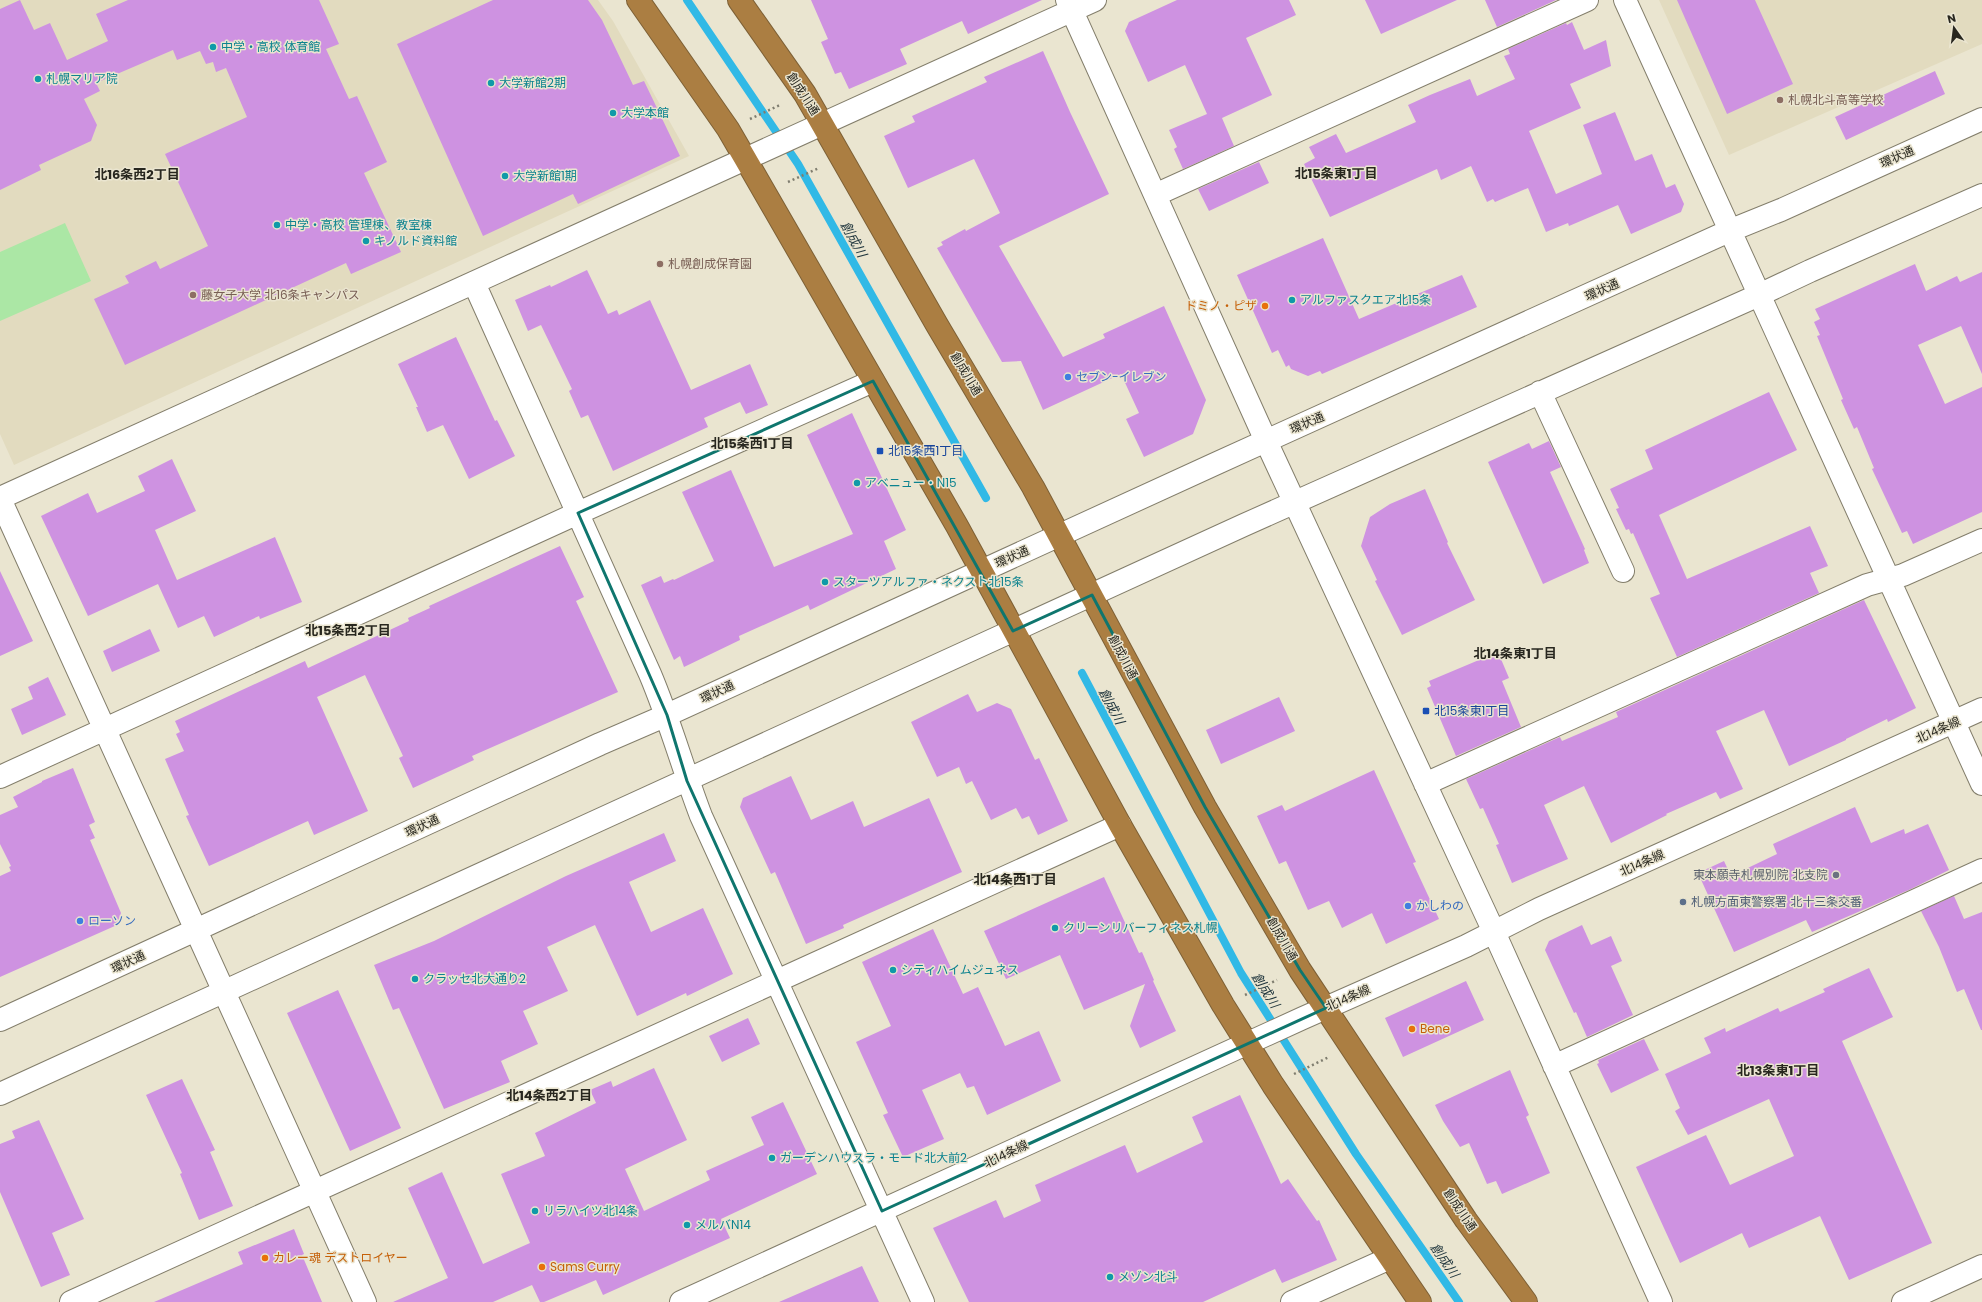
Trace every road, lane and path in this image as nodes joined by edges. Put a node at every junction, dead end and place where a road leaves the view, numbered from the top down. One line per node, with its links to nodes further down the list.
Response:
1 (638, 0): 11 (highway)
2 (739, 0): 10 (highway, 創成川通)
3 (1095, 0): 6 (street)
4 (1587, 0): 14 (street)
5 (1625, 0): 16 (street)
6 (1070, 5): 10 (street); 14 (street)
7 (780, 105): 9 (path)
8 (1982, 119): 16 (street, 環状通)
9 (748, 120)
10 (814, 129): 11 (street); 25 (highway, 創成川通)
11 (746, 160): 17 (street); 19 (highway)
12 (820, 168): 13 (path)
13 (788, 182)
14 (1155, 195): 21 (street)
15 (1979, 203): 18 (street)
16 (1729, 230): 18 (street); 21 (street, 環状通)
17 (474, 283): 22 (street); 24 (street)
18 (1759, 295): 20 (street); 29 (street)
19 (873, 381): 24 (street); 27 (highway)
20 (1540, 392): 23 (street); 28 (street)
21 (1266, 441): 23 (street); 25 (street, 環状通)
22 (0, 498): 35 (street)
23 (1295, 503): 30 (street); 38 (street)
24 (578, 513): 33 (street); 35 (street)
25 (1060, 536): 27 (street, 環状通); 30 (highway, 創成川通)
26 (1982, 540): 29 (street)
27 (981, 571): 31 (highway); 33 (street, 環状通)
28 (1623, 571)
29 (1889, 580): 34 (street); 38 (street)
30 (1092, 595): 31 (street); 48 (highway, 創成川通)
31 (1013, 631): 37 (street); 40 (highway)
32 (1982, 709): 34 (street, 北14条線)
33 (667, 715): 37 (street); 42 (street, 環状通)
34 (1955, 722): 39 (street); 43 (street, 北14条線)
35 (105, 730): 36 (street); 42 (street)
36 (0, 777)
37 (687, 781): 45 (street); 46 (street)
38 (1425, 784): 43 (street)
39 (1982, 784)
40 (1120, 825): 45 (street); 50 (highway)
41 (1982, 870): 52 (street)
42 (197, 930): 46 (street); 49 (street, 環状通)
43 (1494, 932): 48 (street, 北14条線); 52 (street)
44 (1279, 979): 47 (path)
45 (776, 981): 55 (street); 56 (street)
46 (223, 992): 54 (street); 55 (street)
47 (1243, 996)
48 (1326, 1008): 50 (street, 北14条線); 65 (highway, 創成川通)
49 (0, 1020)
50 (1246, 1044): 56 (street, 北14条線); 57 (highway)
51 (1330, 1056): 53 (path)
52 (1554, 1066): 66 (street)
53 (1292, 1075)
54 (0, 1094)
55 (314, 1191): 59 (street); 60 (street)
56 (882, 1211): 61 (street, 北14条線); 62 (street)
57 (1390, 1258): 63 (street); 64 (highway)
58 (1982, 1266): 67 (street)
59 (71, 1302)
60 (365, 1302)
61 (681, 1302)
62 (923, 1302)
63 (1292, 1302)
64 (1420, 1302)
65 (1526, 1302)
66 (1661, 1302)
67 (1903, 1302)

